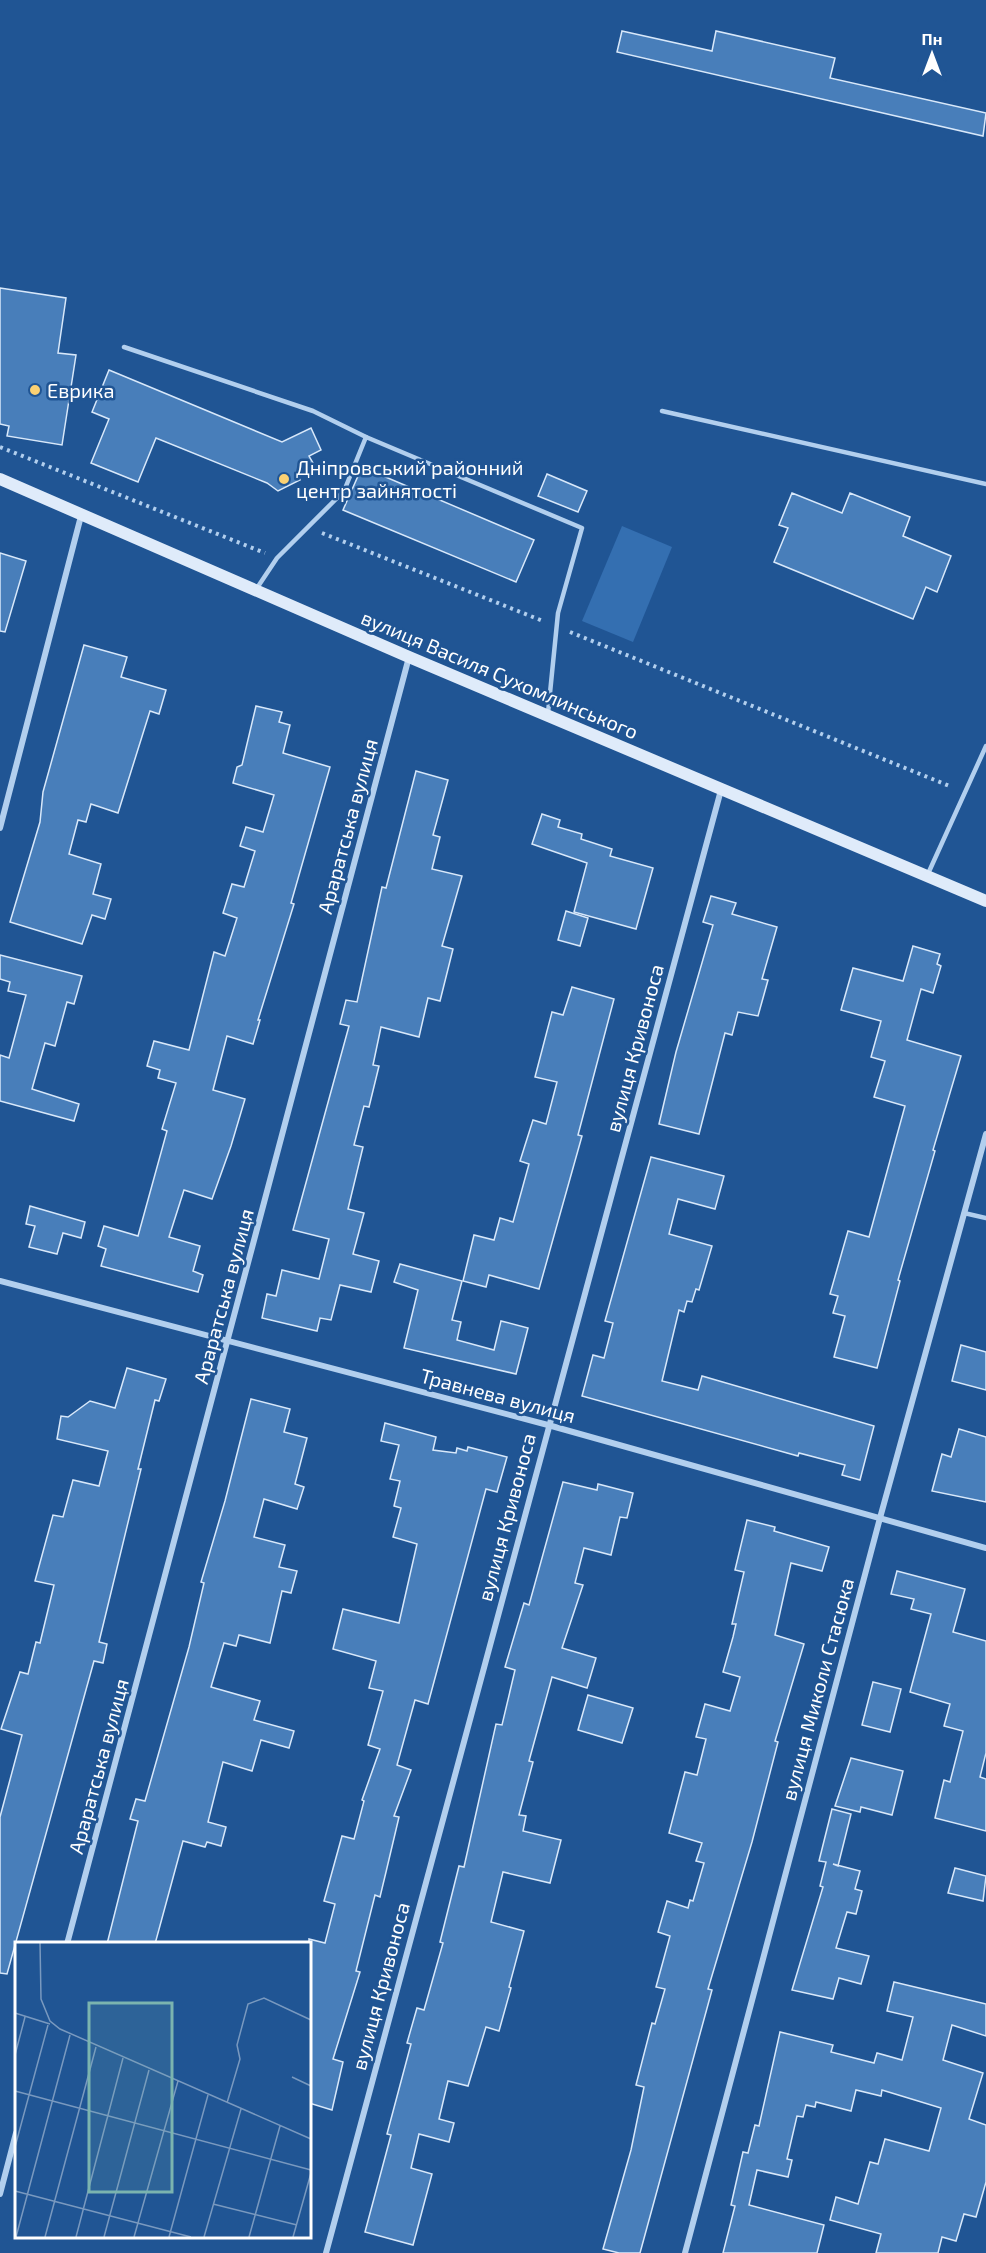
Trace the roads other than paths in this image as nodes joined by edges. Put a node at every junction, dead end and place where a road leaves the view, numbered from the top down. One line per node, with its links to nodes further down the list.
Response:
1 (124, 347): 3 (lane)
2 (662, 411): 5 (lane)
3 (366, 437): 7 (lane); 9 (lane)
4 (0, 479): 6 (main road, вулиця Василя Сухомлинського)
5 (986, 484)
6 (81, 516): 7 (main road, вулиця Василя Сухомлинського); 12 (street)
7 (255, 591): 8 (main road, вулиця Василя Сухомлинського)
8 (409, 657): 9 (main road, вулиця Василя Сухомлинського); 19 (street, Араратська вулиця)
9 (548, 716): 11 (main road, вулиця Василя Сухомлинського)
10 (986, 746): 13 (lane)
11 (722, 790): 13 (main road, вулиця Василя Сухомлинського); 20 (street, вулиця Кривоноса)
12 (0, 828)
13 (927, 876): 14 (main road, вулиця Василя Сухомлинського)
14 (986, 901)
15 (986, 1134): 16 (street, вулиця Миколи Стасюка)
16 (964, 1213): 17 (lane); 21 (street, вулиця Миколи Стасюка)
17 (986, 1218)
18 (0, 1281): 19 (street, Травнева вулиця)
19 (229, 1340): 20 (street, Травнева вулиця); 23 (street, Араратська вулиця)
20 (548, 1425): 21 (street, Травнева вулиця); 26 (street, вулиця Кривоноса)
21 (879, 1518): 22 (street, Травнева вулиця); 27 (street, вулиця Миколи Стасюка)
22 (986, 1548)
23 (68, 1942)
24 (15, 2137): 25 (street)
25 (0, 2194)
26 (326, 2253)
27 (685, 2253)

